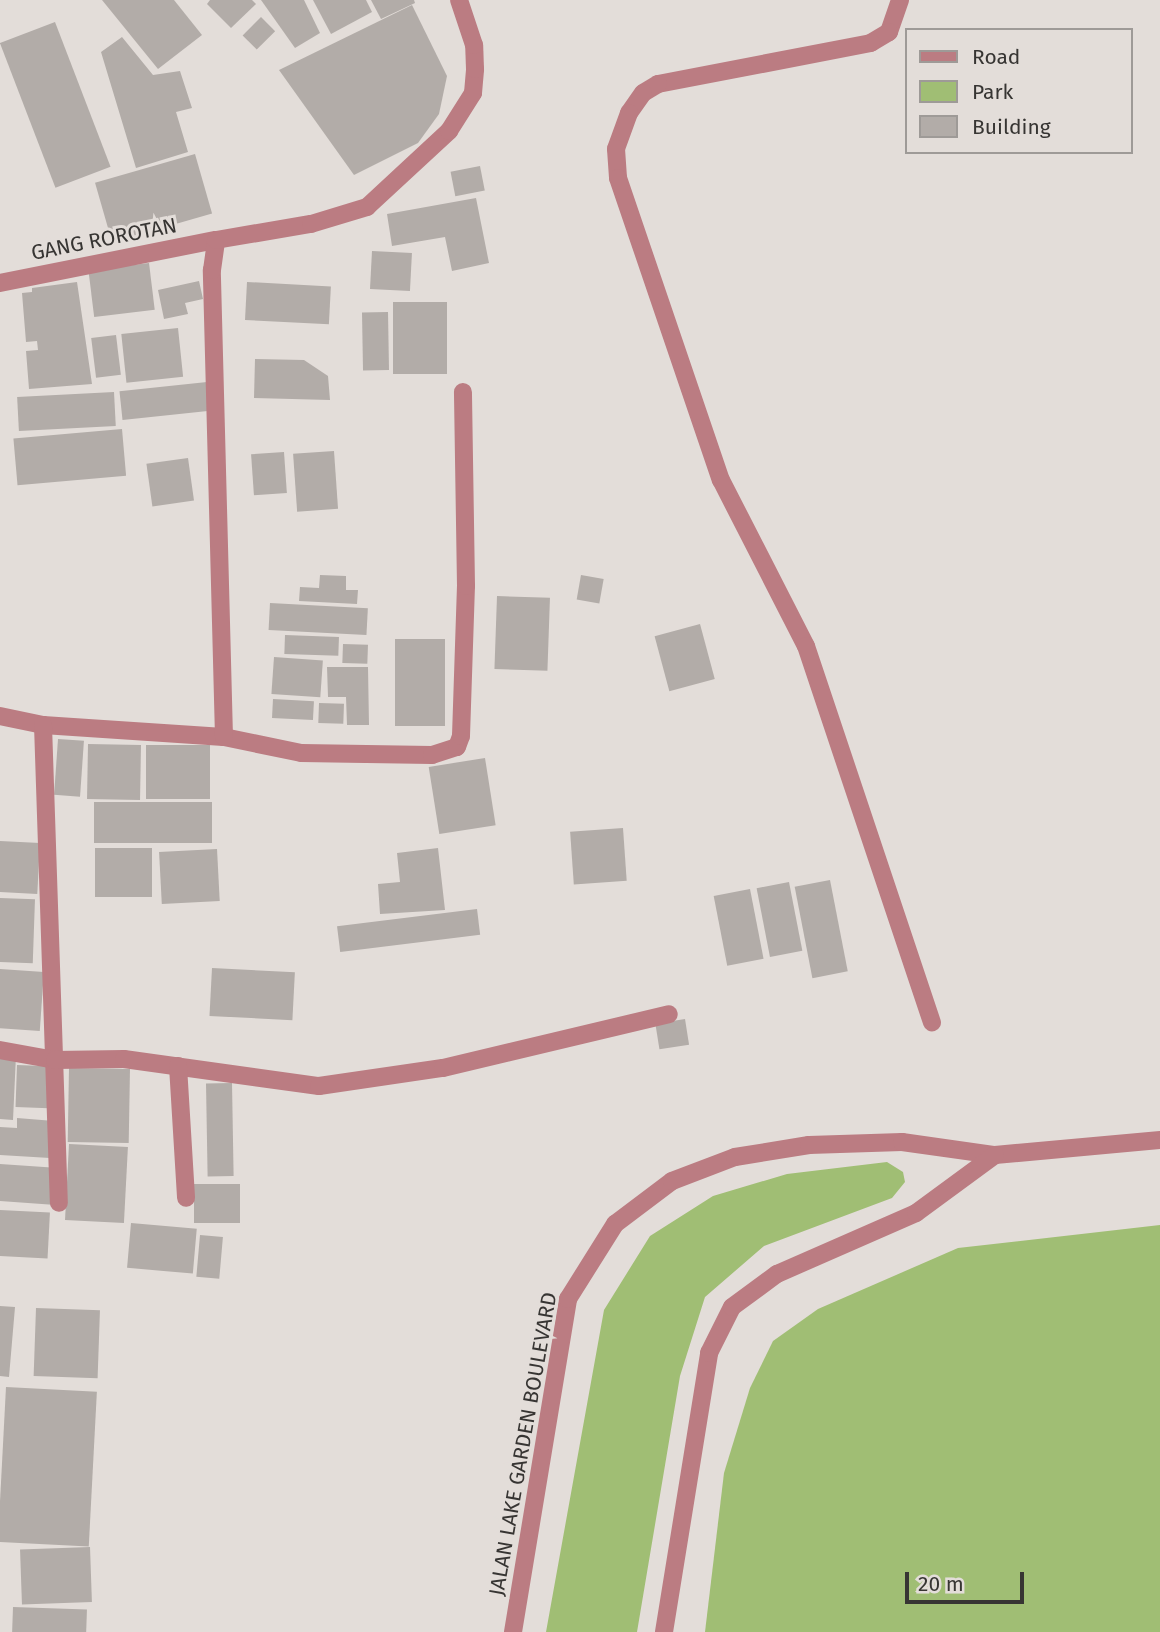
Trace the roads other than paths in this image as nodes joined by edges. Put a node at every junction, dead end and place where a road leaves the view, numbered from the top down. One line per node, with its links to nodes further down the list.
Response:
1 (458, 0): 3 (street, GANG ROROTAN)
2 (900, 0): 10 (street)
3 (216, 240): 4 (street, GANG ROROTAN); 8 (street)
4 (0, 283)
5 (463, 392): 8 (street)
6 (0, 716): 7 (street)
7 (43, 725): 8 (street); 12 (street)
8 (224, 737)
9 (669, 1014): 13 (street)
10 (932, 1023)
11 (0, 1050): 12 (street)
12 (55, 1060): 13 (street); 17 (street)
13 (178, 1066): 16 (street)
14 (1160, 1140): 15 (street, JALAN LAKE GARDEN BOULEVARD)
15 (995, 1155): 18 (street, JALAN LAKE GARDEN BOULEVARD); 19 (street)
16 (186, 1198)
17 (59, 1203)
18 (513, 1632)
19 (664, 1632)

